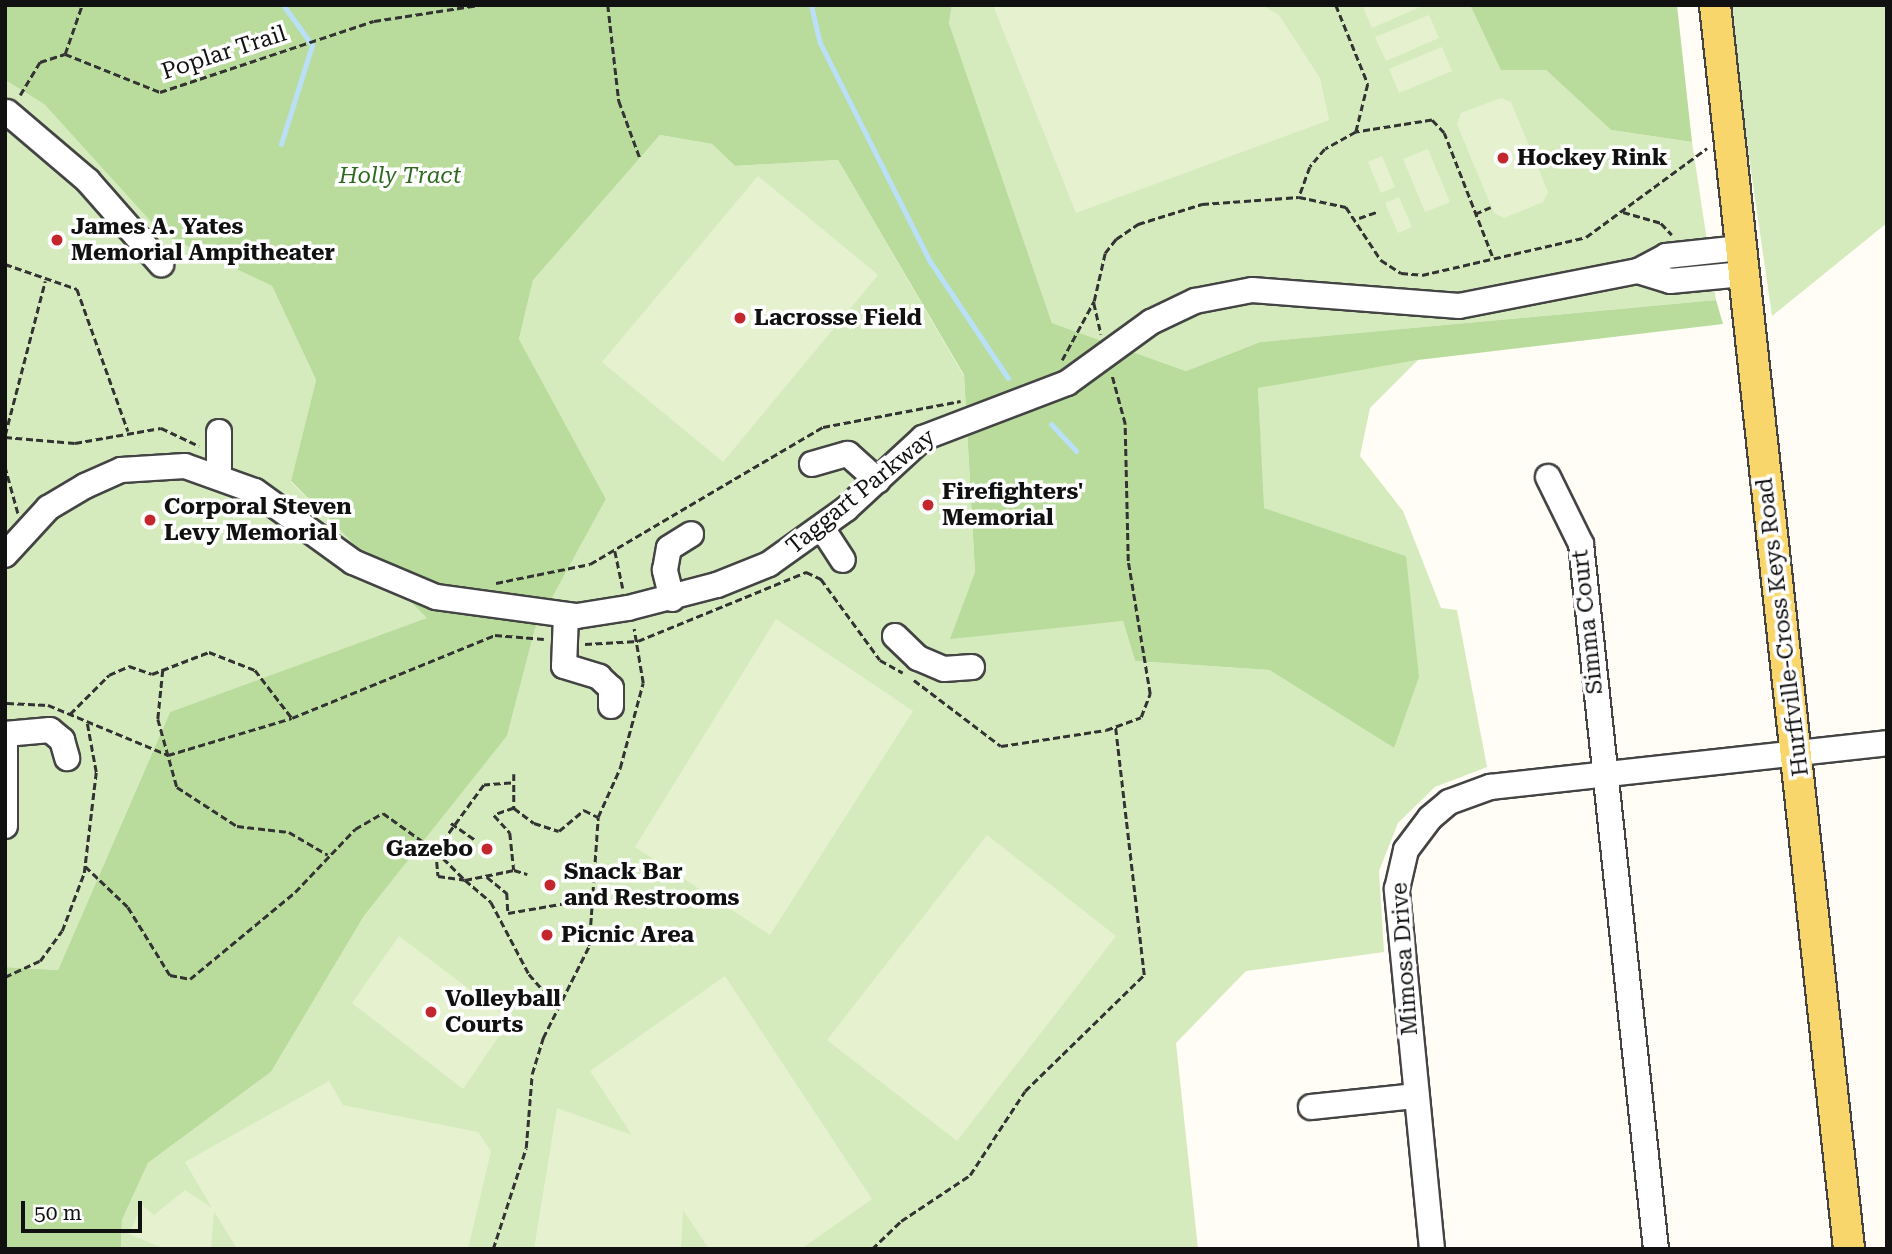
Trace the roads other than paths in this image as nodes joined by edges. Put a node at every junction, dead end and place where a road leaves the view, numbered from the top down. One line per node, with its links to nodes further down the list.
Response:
1 (1715, 5): 3 (main road, Hurffville-Cross Keys Road)
2 (7, 112): 4 (street)
3 (1742, 261): 7 (street, Taggart Parkway); 20 (main road, Hurffville-Cross Keys Road)
4 (161, 264)
5 (812, 464): 7 (street)
6 (1548, 477): 22 (street, Simma Court)
7 (878, 481): 8 (street, Taggart Parkway)
8 (821, 528): 11 (street); 12 (street, Taggart Parkway)
9 (691, 534): 12 (street)
10 (5, 555): 13 (street, Taggart Parkway)
11 (843, 560)
12 (672, 599): 13 (street, Taggart Parkway)
13 (566, 615): 16 (street)
14 (895, 636): 15 (street)
15 (971, 667)
16 (611, 706)
17 (5, 734): 21 (street)
18 (1887, 743): 20 (street, Mimosa Drive)
19 (5, 746): 23 (street)
20 (1798, 754): 22 (street, Mimosa Drive); 28 (main road, Hurffville-Cross Keys Road)
21 (68, 758)
22 (1604, 775): 24 (street, Mimosa Drive); 27 (street)
23 (5, 826)
24 (1416, 1096): 25 (street); 26 (street, Mimosa Drive)
25 (1311, 1107)
26 (1432, 1249)
27 (1656, 1249)
28 (1849, 1249)

